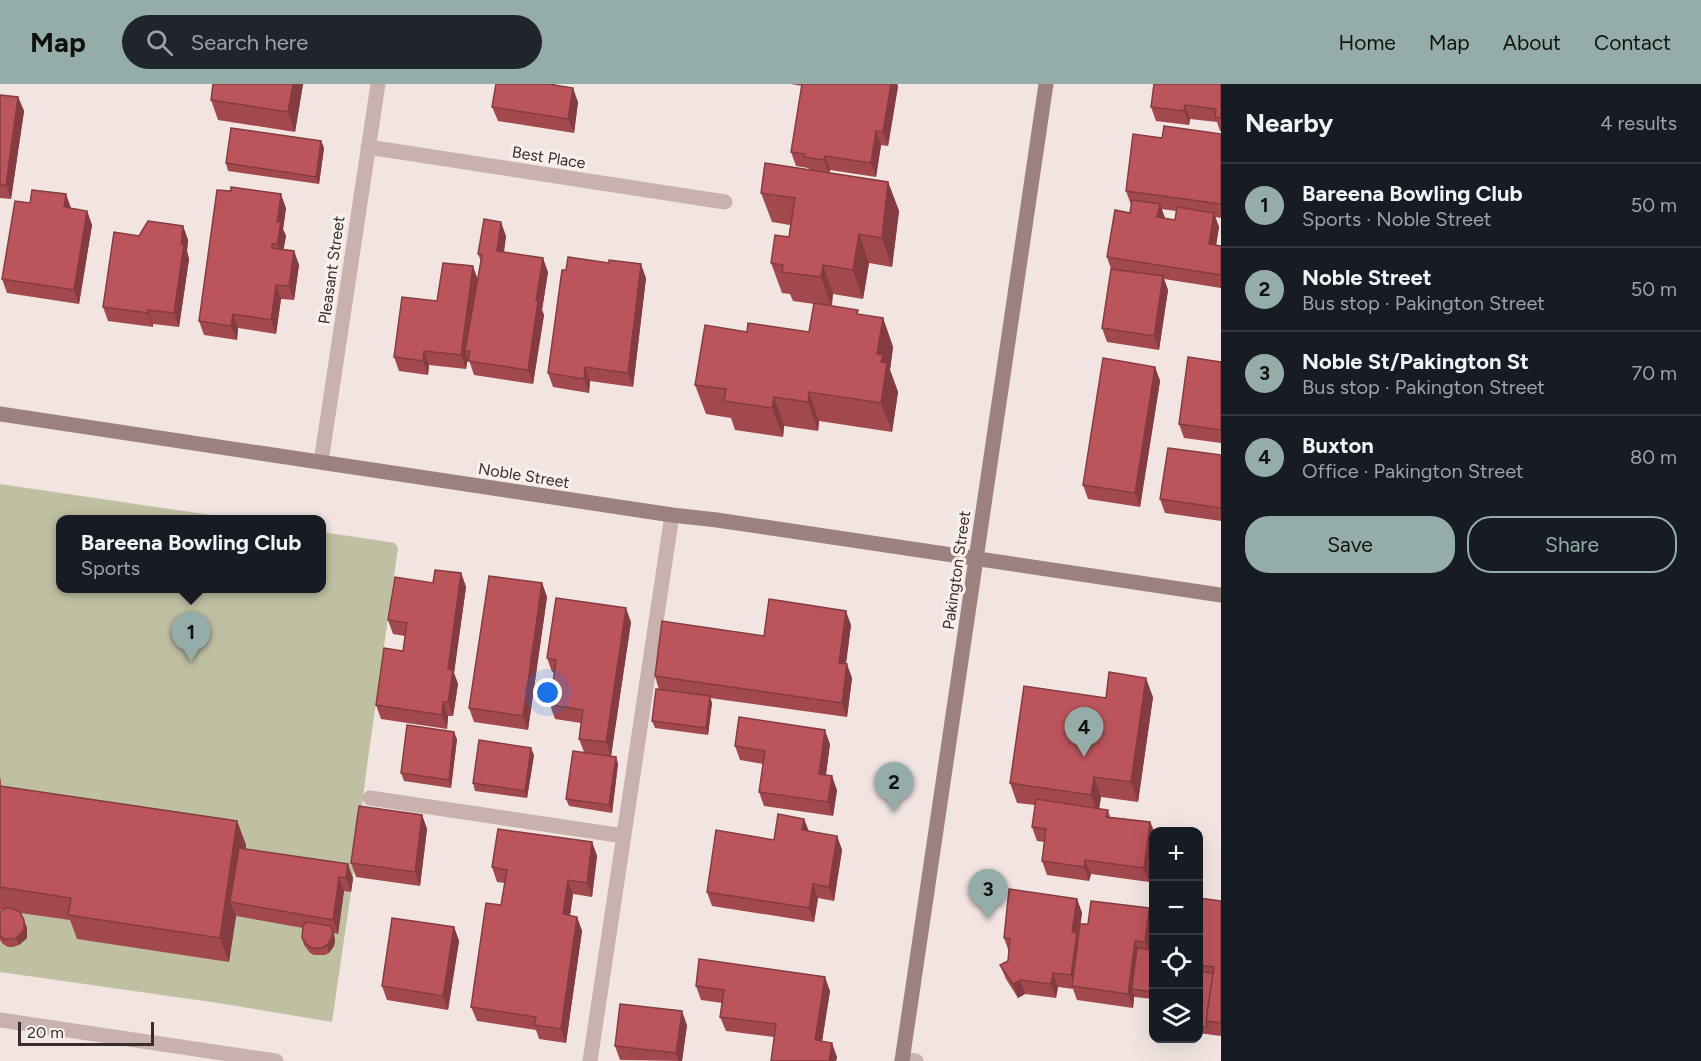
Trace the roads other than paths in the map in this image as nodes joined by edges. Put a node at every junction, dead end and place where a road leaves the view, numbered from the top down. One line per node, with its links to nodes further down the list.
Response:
1 (378, 84): 3 (street, Pleasant Street)
2 (1046, 84): 8 (street, Pakington Street)
3 (368, 147): 4 (street, Best Place); 6 (street, Pleasant Street)
4 (725, 202)
5 (0, 414): 6 (street, Noble Street)
6 (321, 462): 7 (street, Noble Street)
7 (672, 515): 8 (street, Noble Street); 11 (street)
8 (976, 559): 9 (street, Noble Street); 13 (street, Pakington Street)
9 (1221, 595)
10 (370, 798): 11 (street)
11 (624, 836): 15 (street)
12 (0, 1020): 14 (street)
13 (907, 1060)
14 (276, 1061)
15 (590, 1061)

